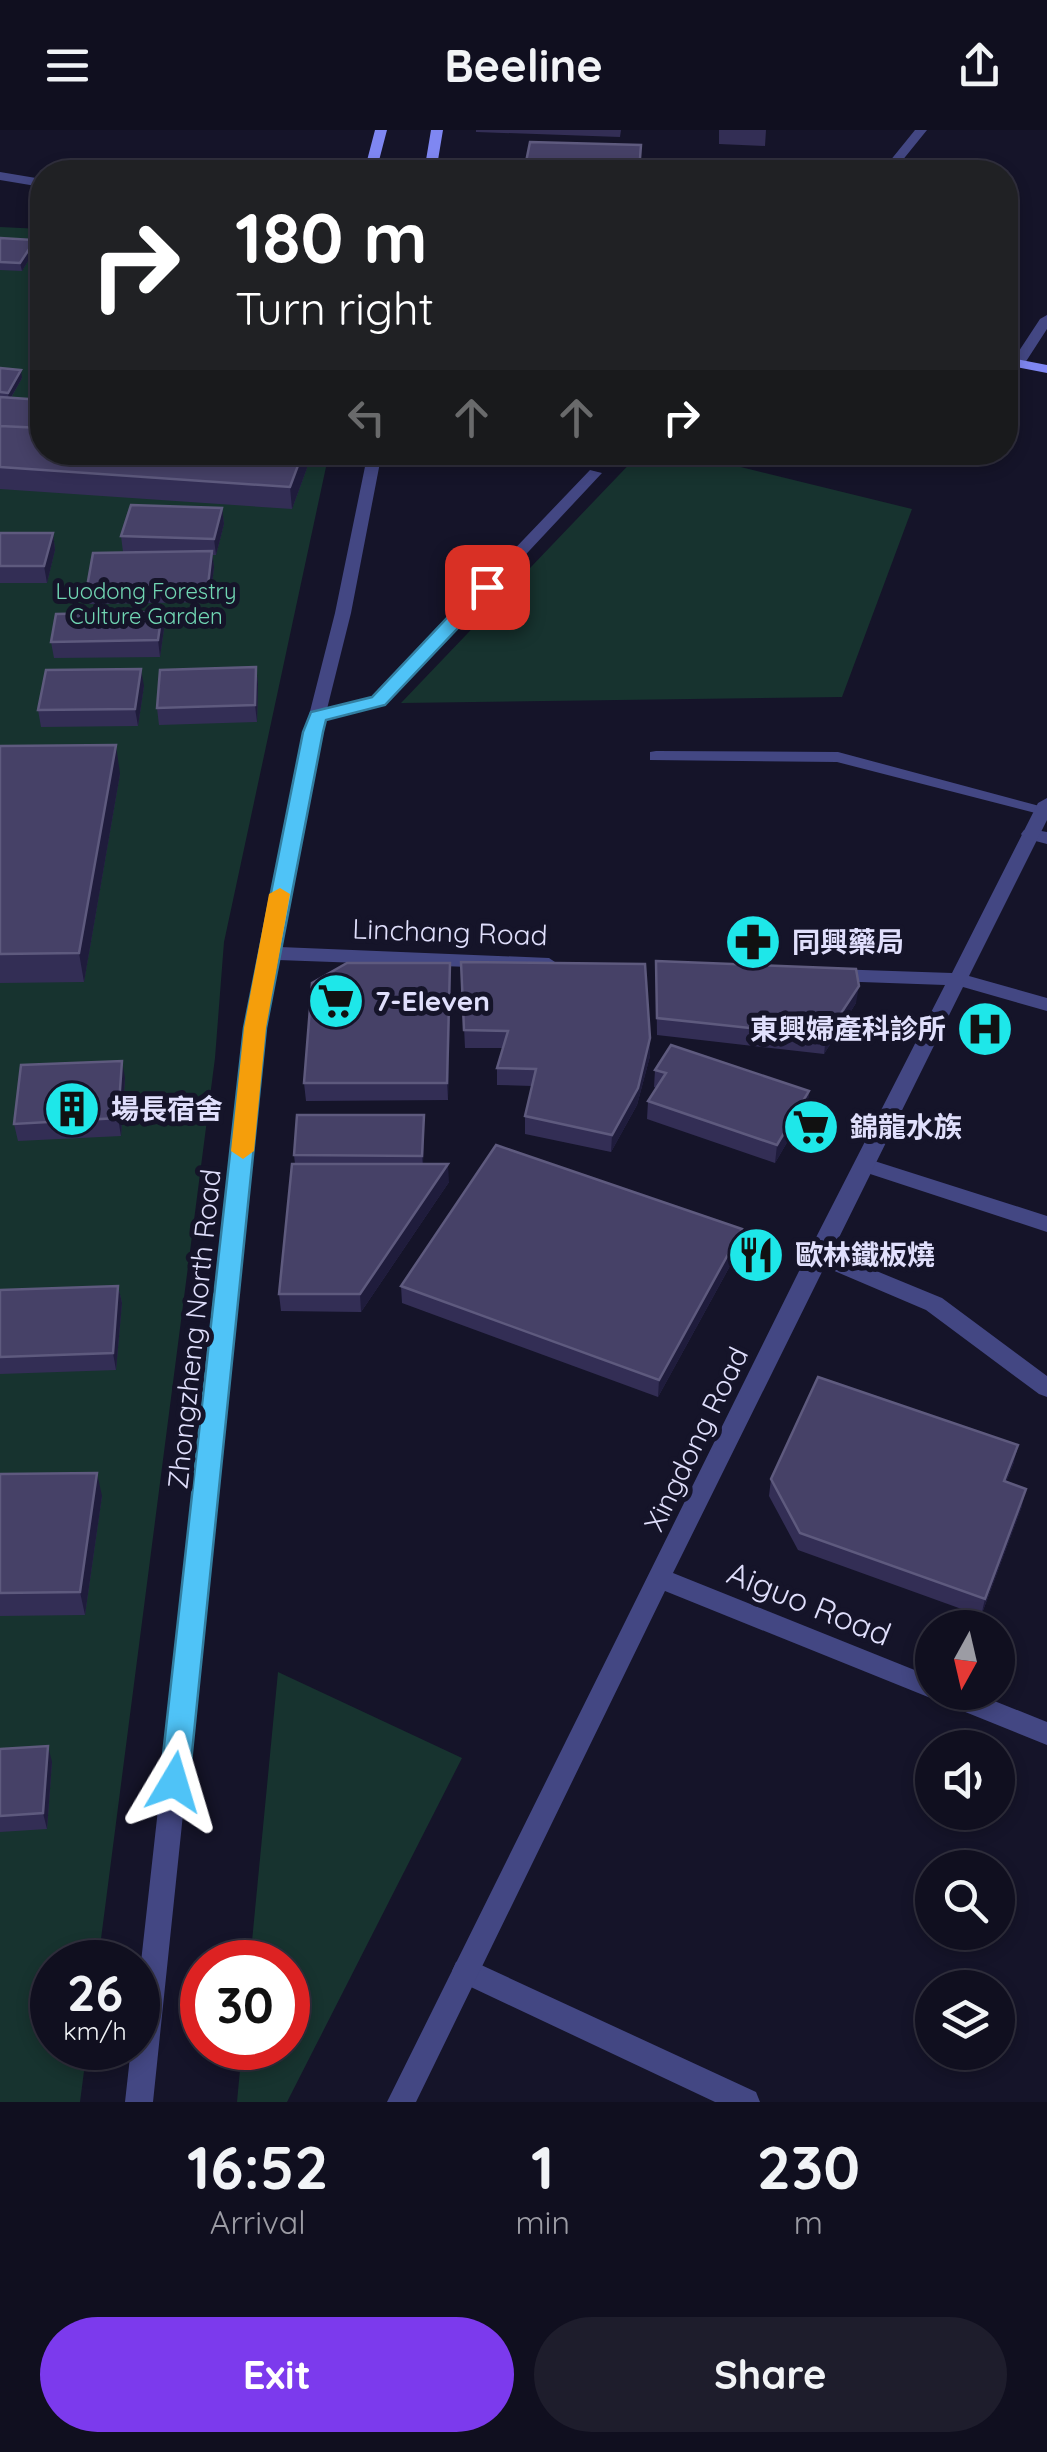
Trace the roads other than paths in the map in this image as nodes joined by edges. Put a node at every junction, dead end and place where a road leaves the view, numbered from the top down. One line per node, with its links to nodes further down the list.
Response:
1 (382, 130): 4 (main road)
2 (437, 130): 5 (main road)
3 (921, 130): 6 (street)
4 (373, 160)
5 (432, 160)
6 (897, 160)
7 (0, 176): 8 (street)
8 (30, 181)
9 (1047, 319): 10 (street)
10 (1018, 355)
11 (1018, 363): 12 (main road)
12 (1047, 369)
13 (372, 465): 15 (street, Zhongzheng North Road)
14 (594, 473): 15 (street)
15 (318, 716): 19 (street, Zhongzheng North Road)
16 (656, 756): 17 (street)
17 (1045, 808): 18 (street, Xingdong Road)
18 (1038, 836): 22 (street, Xingdong Road)
19 (268, 953): 20 (street, Linchang Road); 33 (street, Zhongzheng North Road)
20 (563, 964)
21 (820, 974): 22 (street)
22 (958, 979): 23 (street); 24 (street, Xingdong Road)
23 (1047, 1005)
24 (866, 1165): 25 (street); 26 (street, Xingdong Road)
25 (1047, 1224)
26 (818, 1256): 27 (street); 28 (street, Xingdong Road)
27 (1047, 1388)
28 (661, 1579): 29 (street, Aiguo Road); 32 (street, Xingdong Road)
29 (915, 1681)
30 (988, 1710): 31 (street)
31 (1047, 1734)
32 (466, 1971): 34 (street, Xingdong Road); 35 (street)
33 (139, 2102)
34 (401, 2102)
35 (746, 2102)

